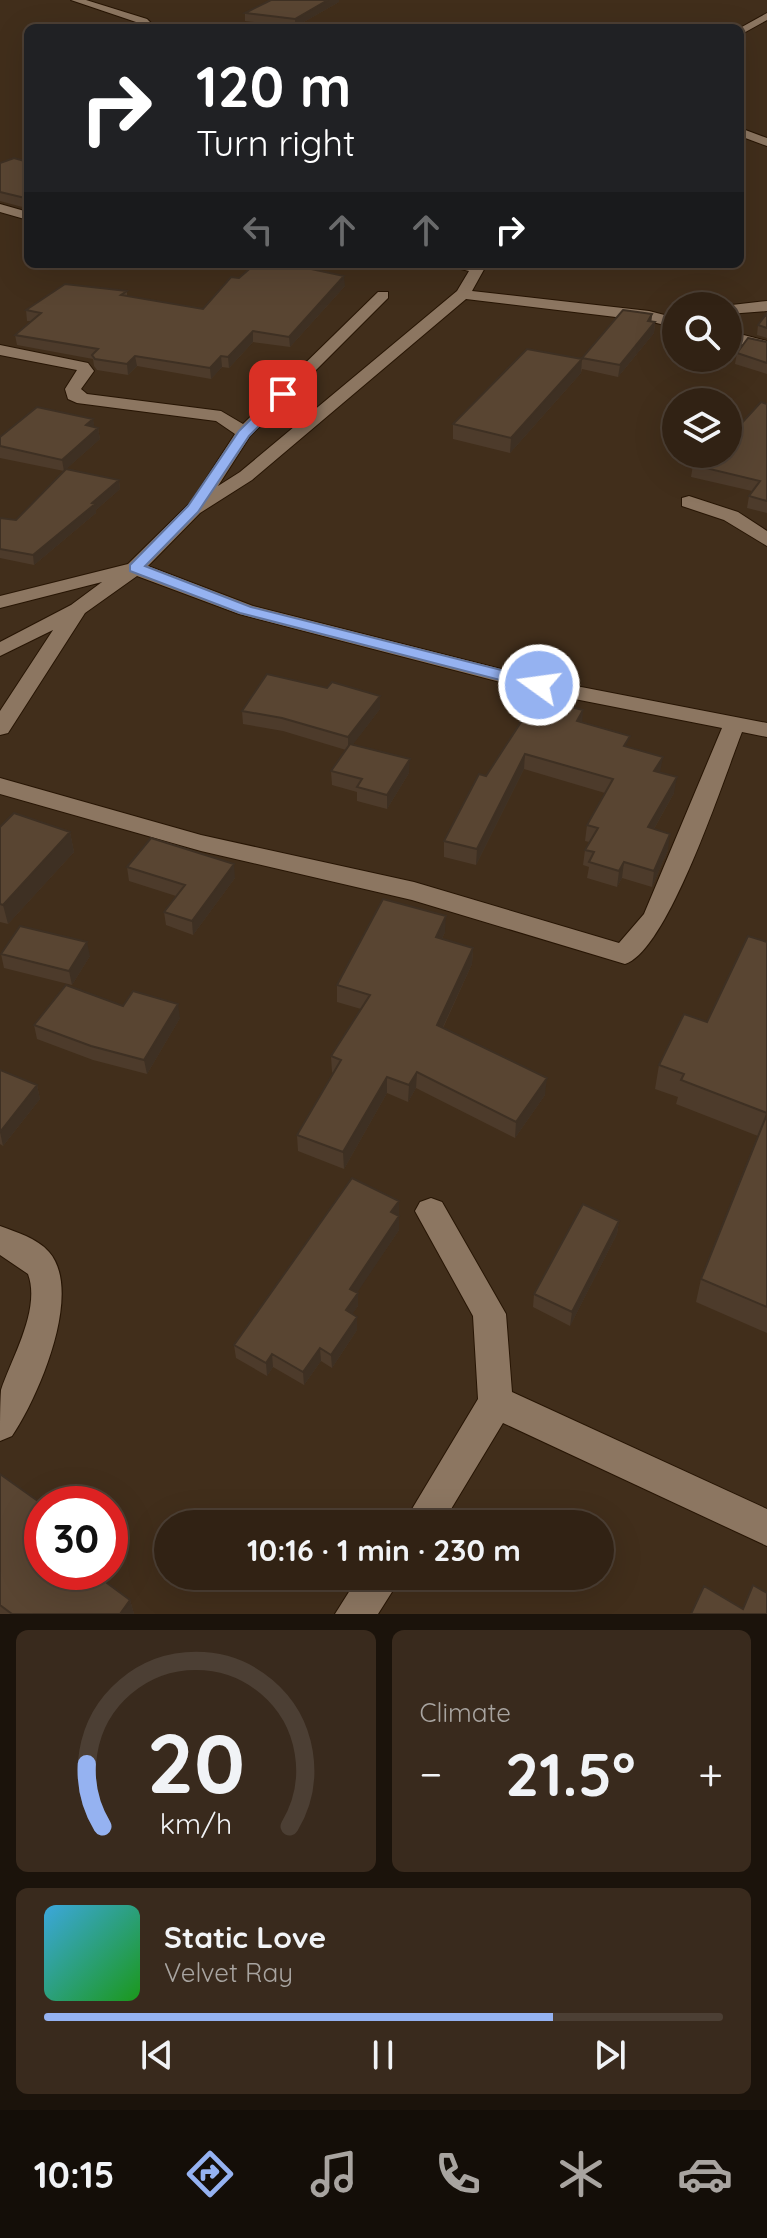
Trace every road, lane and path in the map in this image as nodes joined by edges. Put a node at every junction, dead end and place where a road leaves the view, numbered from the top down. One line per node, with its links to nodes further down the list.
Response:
1 (76, 0): 3 (street)
2 (767, 16): 4 (street)
3 (147, 24)
4 (744, 30)
5 (744, 133): 6 (street)
6 (767, 142)
7 (0, 208): 8 (street)
8 (24, 215)
9 (477, 268): 10 (street)
10 (463, 294): 15 (street); 22 (street)
11 (383, 295): 20 (street)
12 (767, 306): 13 (street)
13 (742, 308)
14 (662, 315): 15 (street)
15 (649, 316): 16 (street)
16 (662, 319)
17 (742, 340): 18 (street)
18 (767, 346)
19 (0, 350): 20 (street)
20 (244, 433): 22 (street)
21 (689, 502): 23 (street)
22 (193, 509): 24 (street)
23 (767, 540)
24 (135, 568): 25 (street); 26 (street); 28 (street)
25 (0, 602)
26 (78, 609): 27 (street); 29 (street)
27 (0, 650)
28 (734, 725): 30 (street); 31 (street)
29 (0, 728)
30 (767, 730)
31 (0, 786)
32 (431, 1211): 34 (street)
33 (0, 1240): 35 (street)
34 (496, 1402): 36 (street); 37 (street)
35 (0, 1424)
36 (430, 1510)
37 (767, 1528)
38 (372, 1590): 39 (street)
39 (354, 1614)

